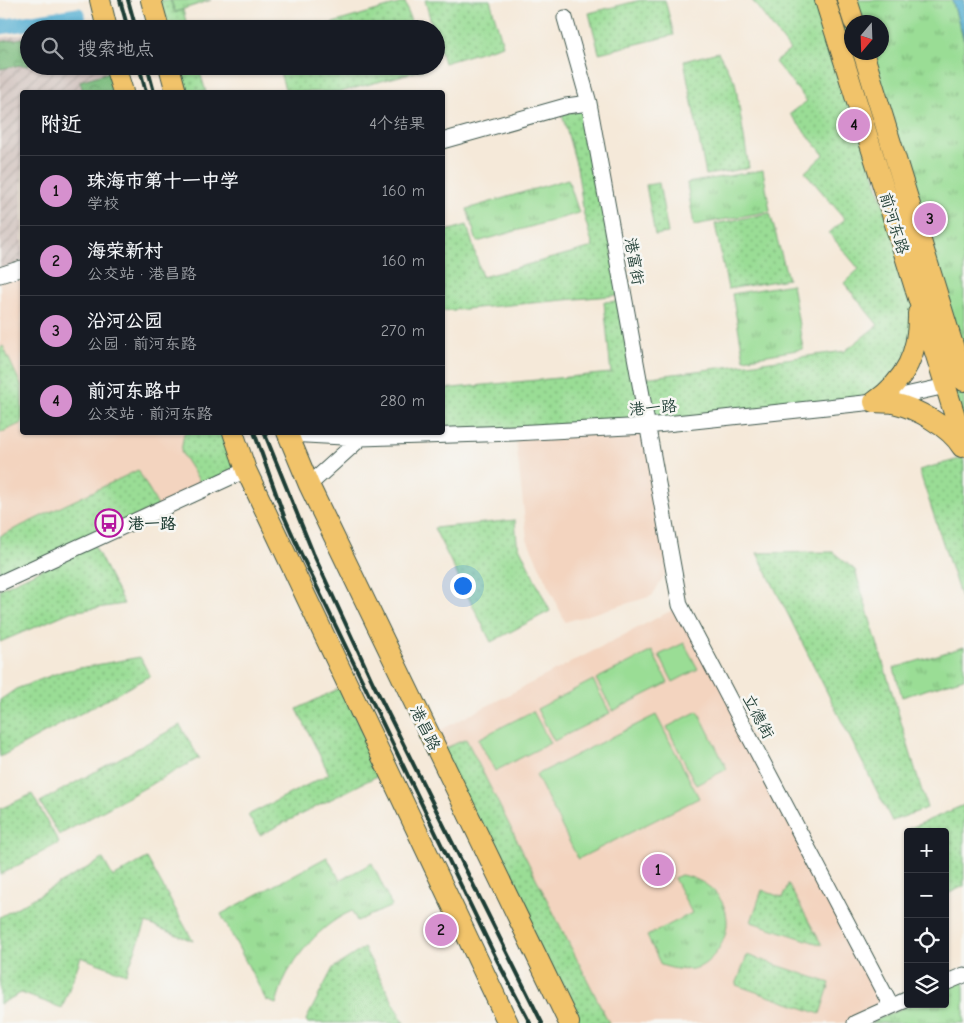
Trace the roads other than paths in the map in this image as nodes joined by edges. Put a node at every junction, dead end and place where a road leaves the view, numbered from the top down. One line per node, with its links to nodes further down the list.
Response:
1 (100, 0): 7 (main road)
2 (151, 0): 8 (main road)
3 (825, 0): 18 (main road, 前河东路)
4 (847, 0): 5 (main road)
5 (852, 15)
6 (565, 18): 14 (street, 港富街)
7 (105, 20)
8 (157, 20)
9 (865, 60): 19 (main road, 前河东路)
10 (118, 75): 12 (main road)
11 (171, 75): 13 (main road)
12 (122, 90)
13 (175, 90)
14 (589, 103): 15 (street); 21 (street, 港富街)
15 (445, 140)
16 (20, 269): 17 (street)
17 (0, 275)
18 (912, 276): 19 (main road, 前河东路); 20 (main road)
19 (955, 383): 20 (street, 港一路); 28 (main road, 前河东路)
20 (874, 402): 21 (street, 港一路); 29 (main road)
21 (646, 426): 22 (street, 港一路); 36 (street, 立德街)
22 (445, 434)
23 (234, 435): 30 (main road)
24 (288, 435): 31 (main road, 港昌路)
25 (317, 435): 27 (street, 港一路)
26 (432, 435): 27 (street, 港一路)
27 (361, 438): 31 (street)
28 (964, 445)
29 (964, 450)
30 (246, 470): 32 (street); 37 (main road)
31 (309, 485): 38 (main road, 港昌路)
32 (0, 583)
33 (964, 975): 34 (street)
34 (949, 981)
35 (904, 1001): 36 (street)
36 (891, 1006): 39 (street)
37 (508, 1023)
38 (569, 1023)
39 (855, 1023)

